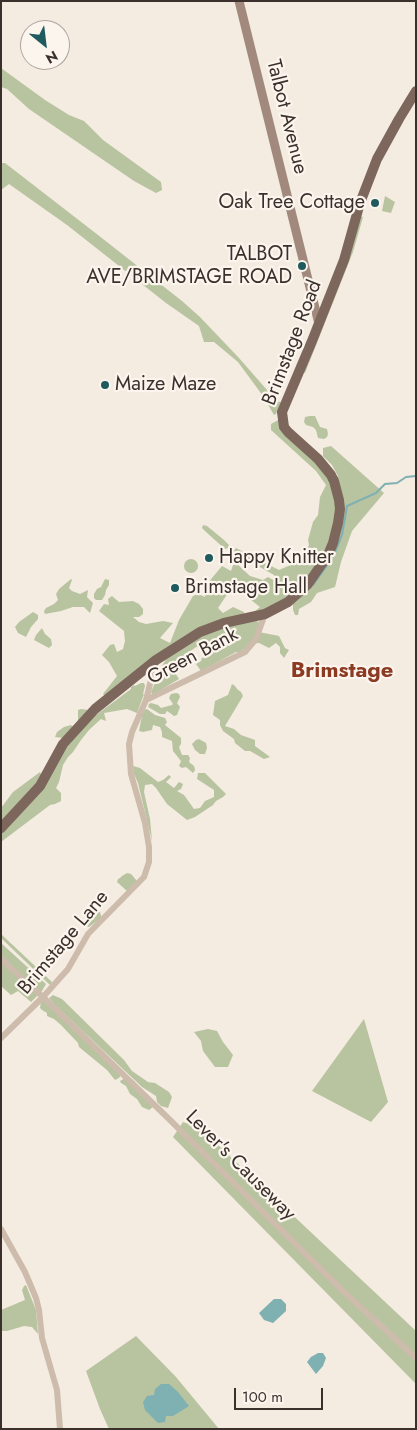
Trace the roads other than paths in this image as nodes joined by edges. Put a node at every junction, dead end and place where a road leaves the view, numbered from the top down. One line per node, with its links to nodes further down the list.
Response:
1 (239, 1): 3 (street, Talbot Avenue)
2 (416, 91): 4 (main road, Brimstage Road)
3 (313, 299): 4 (street); 5 (street, Talbot Avenue)
4 (328, 302): 5 (main road, Brimstage Road)
5 (319, 324): 6 (main road, Brimstage Road)
6 (265, 614): 7 (main road, Brimstage Road); 8 (street, Green Bank)
7 (150, 664): 8 (street, Brimstage Lane); 9 (main road, Brimstage Road)
8 (146, 700): 11 (street, Brimstage Lane)
9 (1, 828)
10 (1, 959): 11 (street, Lever's Causeway)
11 (43, 997): 12 (street, Brimstage Lane); 14 (street, Lever's Causeway)
12 (1, 1038)
13 (1, 1229): 15 (street)
14 (416, 1358)
15 (60, 1429)

